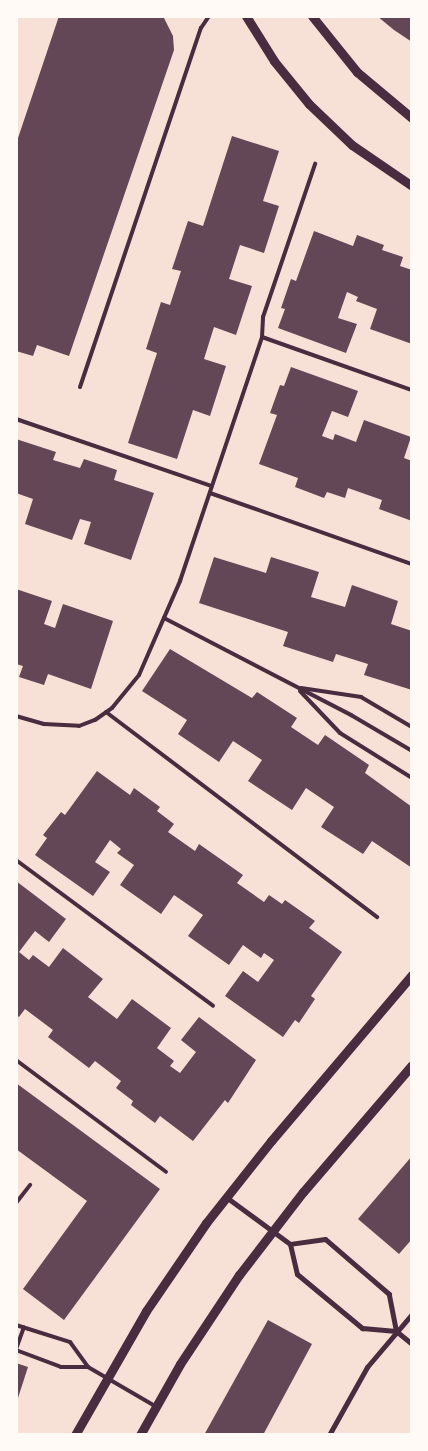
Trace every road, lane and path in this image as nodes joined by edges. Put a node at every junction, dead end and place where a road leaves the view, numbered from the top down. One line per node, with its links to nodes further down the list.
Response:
1 (208, 16): 8 (lane)
2 (246, 16): 6 (street)
3 (312, 16): 4 (street)
4 (412, 118)
5 (315, 164): 7 (lane)
6 (412, 186)
7 (262, 337): 9 (lane); 11 (lane)
8 (80, 387)
9 (412, 390)
10 (16, 419): 11 (lane)
11 (212, 486): 12 (lane)
12 (210, 494): 13 (lane); 14 (lane)
13 (412, 564)
14 (164, 618): 15 (lane); 16 (lane)
15 (296, 688): 18 (lane); 19 (lane); 20 (lane)
16 (106, 712): 17 (lane); 22 (lane)
17 (16, 716)
18 (412, 726)
19 (412, 751)
20 (412, 778)
21 (16, 860): 24 (lane)
22 (377, 917)
23 (412, 975): 29 (street)
24 (213, 1006)
25 (16, 1060): 27 (lane)
26 (412, 1065): 31 (street)
27 (166, 1172)
28 (30, 1185): 30 (lane)
29 (226, 1197): 31 (street); 40 (street)
30 (16, 1203)
31 (272, 1231): 32 (street); 41 (street)
32 (290, 1244): 36 (street); 36 (street)
33 (412, 1314): 36 (street)
34 (16, 1325): 35 (lane)
35 (24, 1327): 38 (lane); 39 (lane)
36 (396, 1332): 37 (street); 44 (street)
37 (412, 1344)
38 (16, 1349): 39 (lane)
39 (88, 1367): 40 (lane)
40 (106, 1377): 41 (lane); 42 (street)
41 (155, 1406): 43 (street)
42 (75, 1435)
43 (140, 1435)
44 (328, 1435)

